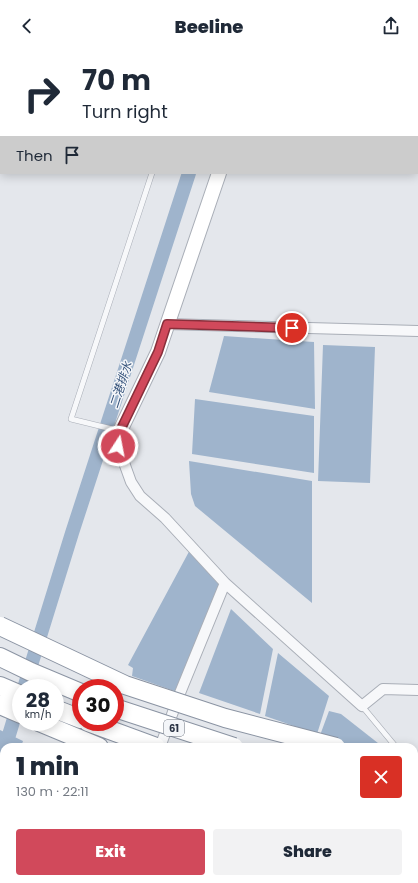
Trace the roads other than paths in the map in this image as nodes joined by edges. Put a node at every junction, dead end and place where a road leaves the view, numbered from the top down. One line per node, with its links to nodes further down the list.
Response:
1 (152, 174): 5 (lane)
2 (219, 174): 3 (street)
3 (167, 324): 4 (street); 5 (street)
4 (418, 331)
5 (120, 431): 6 (street)
6 (226, 583): 14 (street); 21 (street)
7 (0, 626): 23 (highway, bridge)
8 (0, 657): 10 (highway)
9 (0, 686): 12 (highway)
10 (72, 690)
11 (418, 690): 14 (street)
12 (12, 692)
13 (0, 705): 15 (highway)
14 (362, 706): 24 (lane)
15 (12, 710)
16 (124, 711): 22 (highway, 61, bridge)
17 (61, 731): 19 (highway)
18 (112, 731): 20 (highway, 61)
19 (89, 743)
20 (145, 743)
21 (161, 743)
22 (222, 743)
23 (321, 743)
24 (393, 743)

